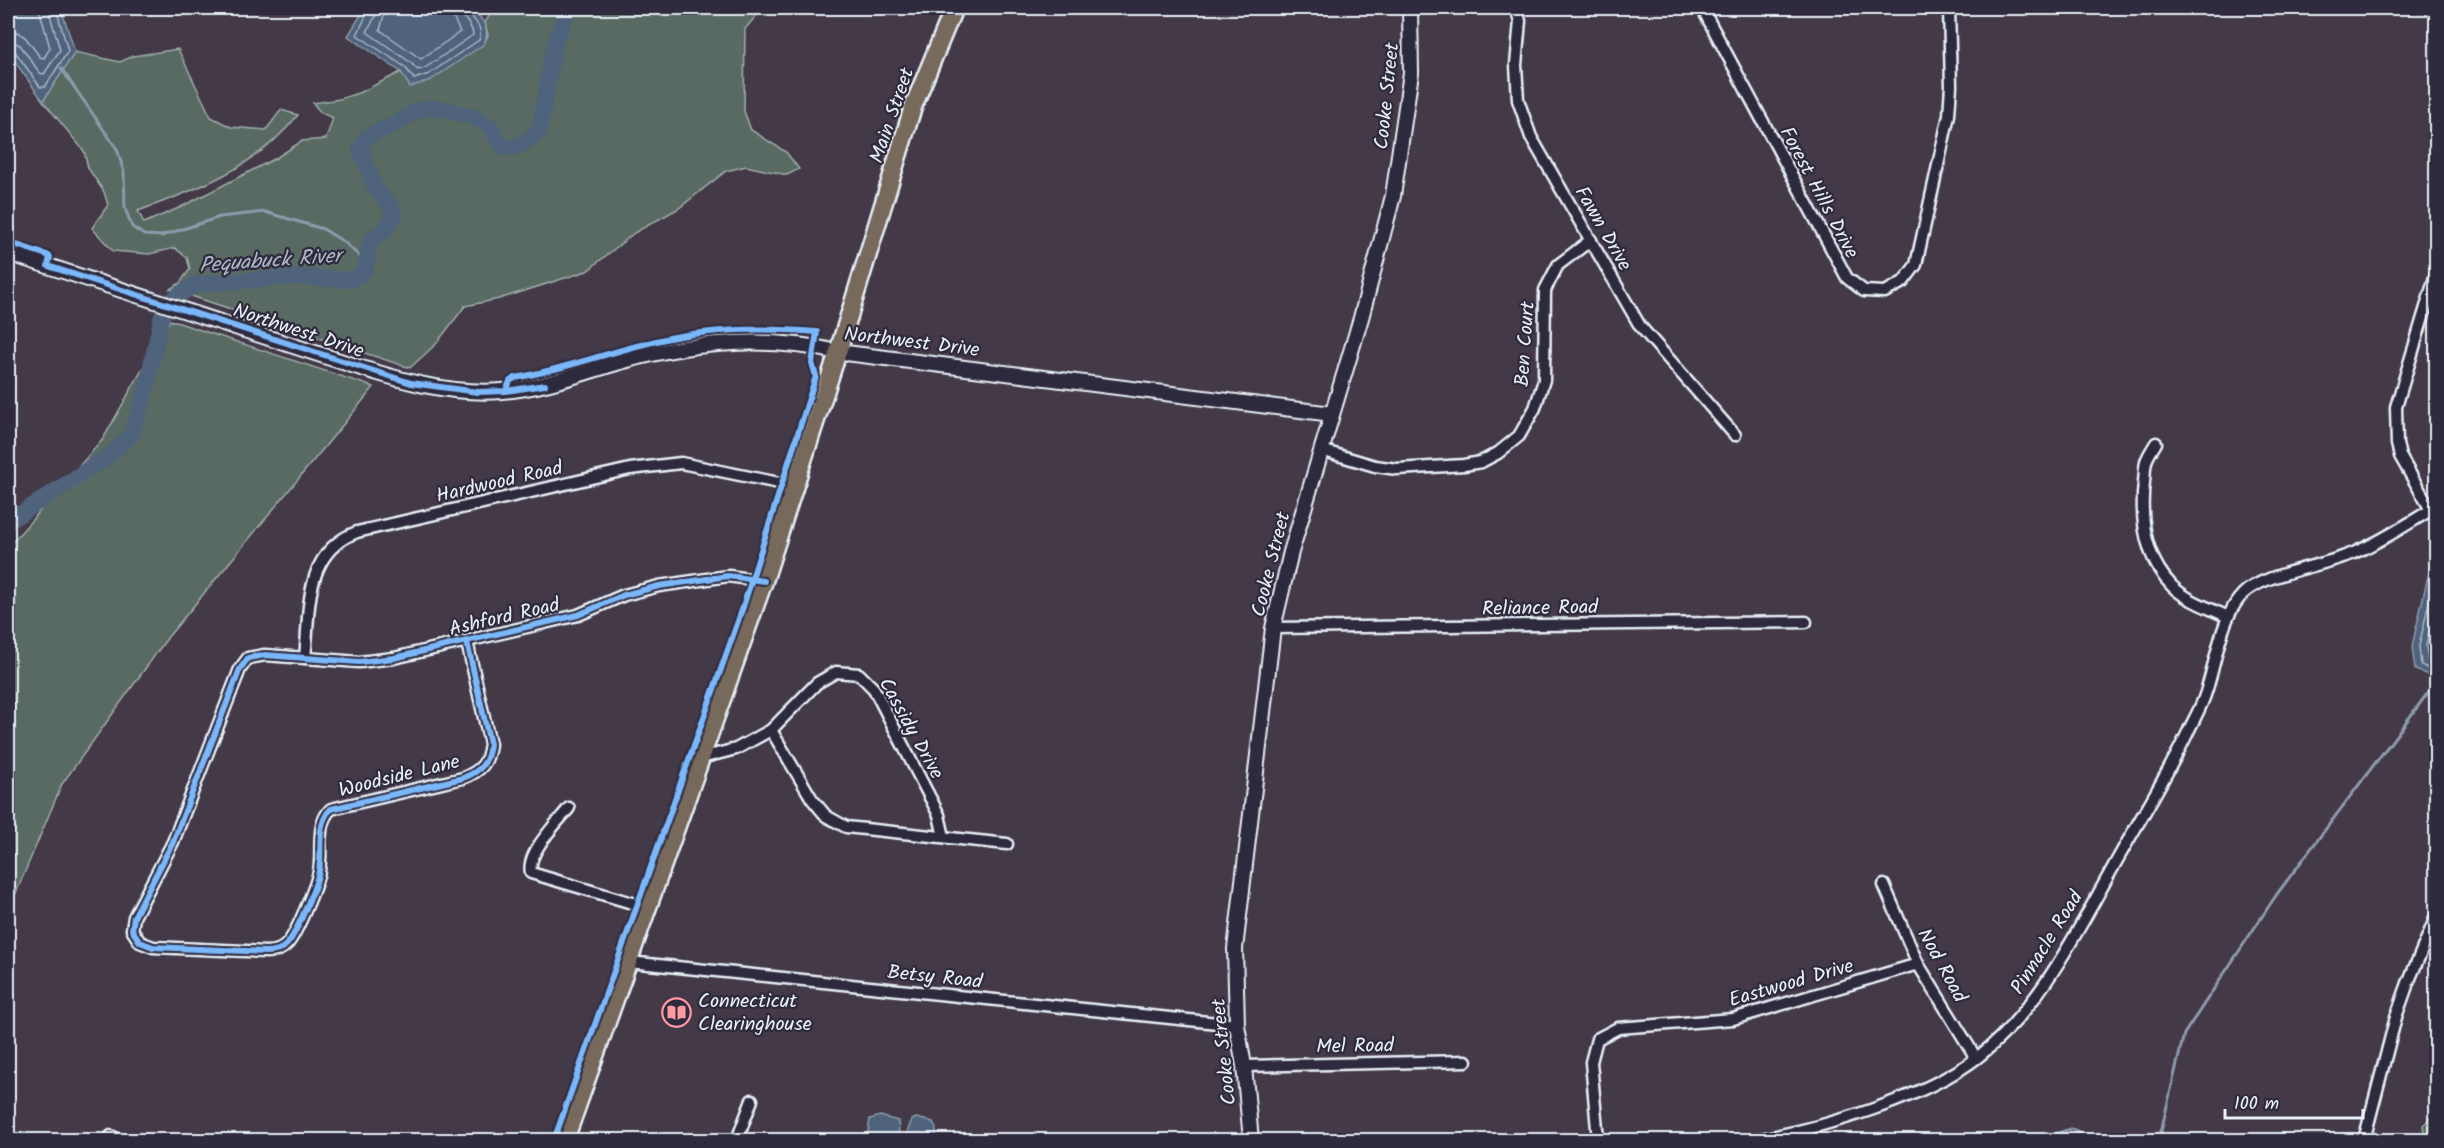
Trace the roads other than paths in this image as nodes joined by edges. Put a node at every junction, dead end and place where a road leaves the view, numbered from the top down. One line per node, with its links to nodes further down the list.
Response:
1 (954, 8): 9 (highway, Main Street)
2 (1410, 8): 10 (main road, Cooke Street)
3 (1516, 8): 6 (street, Fawn Drive)
4 (1702, 8): 5 (street, Forest Hills Drive)
5 (1948, 8)
6 (1591, 240): 11 (street, Fawn Drive); 13 (street, Ben Court)
7 (8, 253): 9 (main road, Northwest Drive)
8 (2436, 274): 15 (street)
9 (838, 352): 10 (main road, Northwest Drive); 14 (highway, Main Street)
10 (1332, 414): 13 (main road, Cooke Street)
11 (1735, 435)
12 (2156, 443): 17 (street)
13 (1321, 450): 19 (main road, Cooke Street)
14 (794, 486): 16 (highway, Main Street); 22 (street, Hardwood Road)
15 (2434, 509): 17 (street, Pinnacle Road)
16 (764, 581): 20 (street, Ashford Road); 24 (highway, Main Street)
17 (2228, 617): 34 (street, Pinnacle Road)
18 (1806, 622): 19 (street, Reliance Road)
19 (1274, 628): 33 (main road, Cooke Street)
20 (467, 642): 21 (street, Woodside Lane); 22 (street, Ashford Road)
21 (248, 658): 22 (street, Ashford Road)
22 (305, 658)
23 (771, 730): 24 (street, Cassidy Drive); 26 (street); 26 (street, Cassidy Drive)
24 (701, 758): 29 (highway, Main Street)
25 (569, 808): 29 (street)
26 (944, 837): 27 (street)
27 (1007, 844)
28 (1884, 885): 32 (street, Nod Road)
29 (649, 908): 31 (highway, Main Street)
30 (2436, 917): 44 (street)
31 (629, 962): 33 (street, Betsy Road); 39 (highway, Main Street)
32 (1917, 964): 34 (street, Nod Road); 42 (street, Eastwood Drive)
33 (1237, 1025): 36 (main road, Cooke Street)
34 (1976, 1058): 38 (street, Pinnacle Road)
35 (1466, 1060): 36 (street, Mel Road)
36 (1244, 1066): 41 (main road, Cooke Street)
37 (752, 1100): 40 (street)
38 (1787, 1138): 43 (street, Pinnacle Road)
39 (565, 1140)
40 (737, 1140)
41 (1251, 1140)
42 (1598, 1140)
43 (1755, 1140)
44 (2364, 1140)

